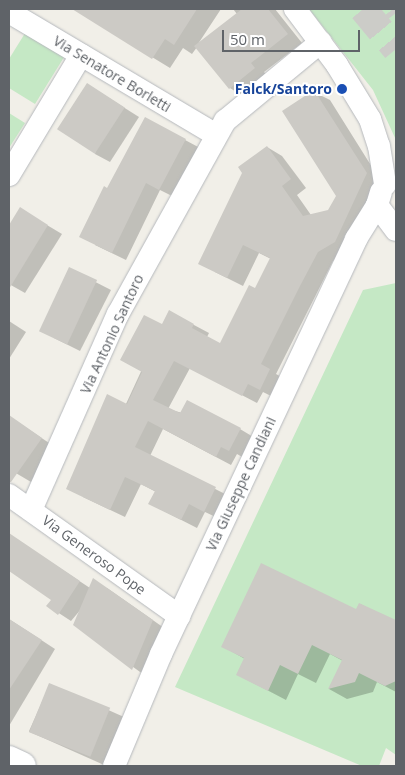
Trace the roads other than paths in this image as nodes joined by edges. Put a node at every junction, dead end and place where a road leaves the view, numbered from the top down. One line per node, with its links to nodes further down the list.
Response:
1 (295, 9): 3 (street)
2 (9, 12): 4 (street, Via Senatore Borletti)
3 (321, 42): 5 (street, Via Antonio Santoro); 7 (street)
4 (81, 55): 5 (street, Via Senatore Borletti); 6 (street)
5 (216, 135): 11 (street, Via Antonio Santoro)
6 (9, 174)
7 (391, 187): 8 (street, Via Giuseppe Candiani)
8 (377, 205): 9 (street); 12 (street, Via Giuseppe Candiani)
9 (396, 230)
10 (9, 494): 11 (street, Via Generoso Pope)
11 (31, 510): 12 (street, Via Generoso Pope)
12 (179, 616): 15 (street, Via Giuseppe Candiani)
13 (9, 760): 14 (street)
14 (22, 766)
15 (114, 766)

